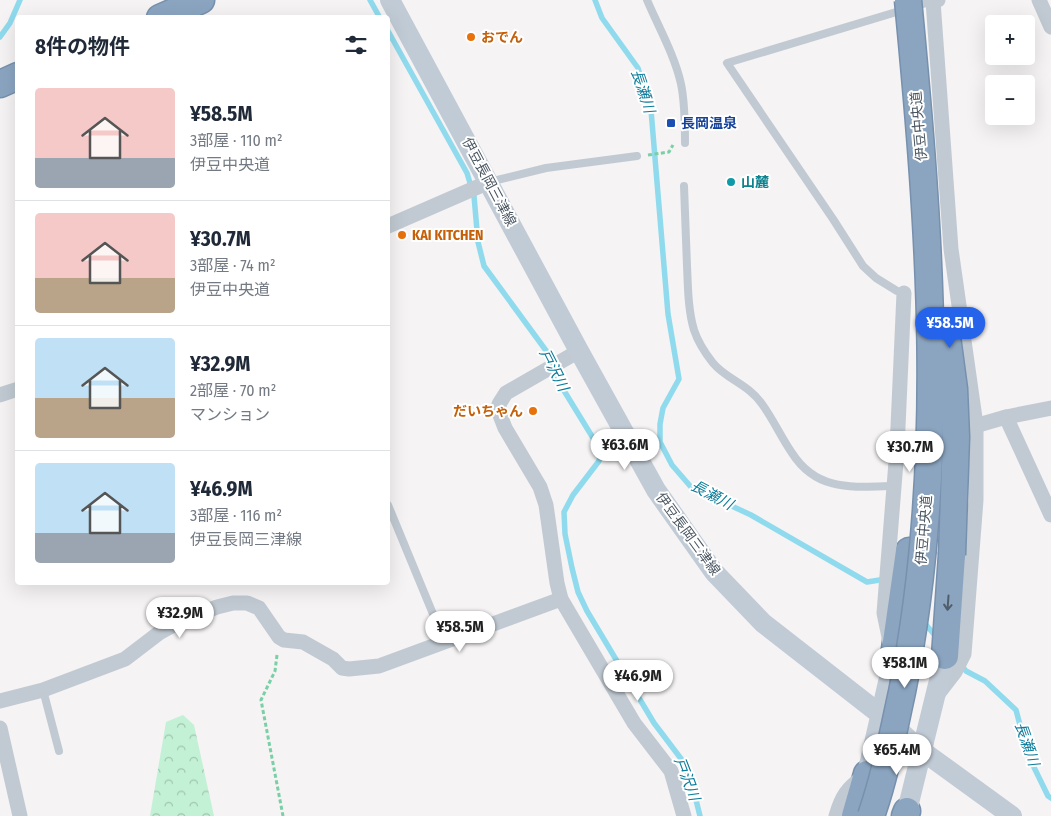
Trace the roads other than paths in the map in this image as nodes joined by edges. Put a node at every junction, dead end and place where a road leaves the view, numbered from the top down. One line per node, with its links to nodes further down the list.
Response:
1 (201, 0): 6 (highway)
2 (390, 0): 12 (main road, 伊豆長岡三津線)
3 (647, 0): 10 (lane)
4 (924, 0): 15 (highway, 伊豆中央道, bridge); 16 (highway, 伊豆中央道); 17 (lane); 23 (street)
5 (1039, 0): 7 (street)
6 (167, 15)
7 (1051, 26)
8 (15, 77): 9 (highway)
9 (0, 84)
10 (685, 143)
11 (637, 156): 12 (lane)
12 (489, 182): 14 (street); 18 (main road, 伊豆長岡三津線)
13 (684, 186): 25 (lane)
14 (390, 225)
15 (927, 250): 30 (highway, bridge); 45 (highway, 伊豆中央道, bridge)
16 (939, 282): 31 (highway, one-way to 31, bridge); 40 (highway, 伊豆中央道)
17 (904, 292): 24 (street)
18 (579, 351): 28 (street); 35 (main road, 伊豆長岡三津線)
19 (15, 390): 20 (street)
20 (1, 392)
21 (1051, 408): 22 (street)
22 (1006, 417): 23 (street); 27 (street)
23 (976, 425): 24 (street); 33 (street)
24 (897, 449): 25 (street)
25 (894, 486): 30 (street)
26 (390, 510): 29 (lane)
27 (1051, 515)
28 (561, 599): 29 (street); 42 (street)
29 (445, 643): 32 (street)
30 (894, 656): 35 (main road)
31 (945, 656): 33 (main road)
32 (43, 690): 34 (street); 38 (lane)
33 (936, 698): 37 (main road)
34 (0, 701)
35 (881, 715): 37 (main road, 伊豆長岡三津線); 39 (main road)
36 (0, 728): 41 (street)
37 (921, 750): 40 (main road); 46 (main road, 伊豆長岡三津線)
38 (59, 751)
39 (867, 774): 43 (street); 44 (highway)
40 (901, 815)
41 (20, 816)
42 (684, 816)
43 (836, 816)
44 (855, 816)
45 (872, 816)
46 (1012, 816)

